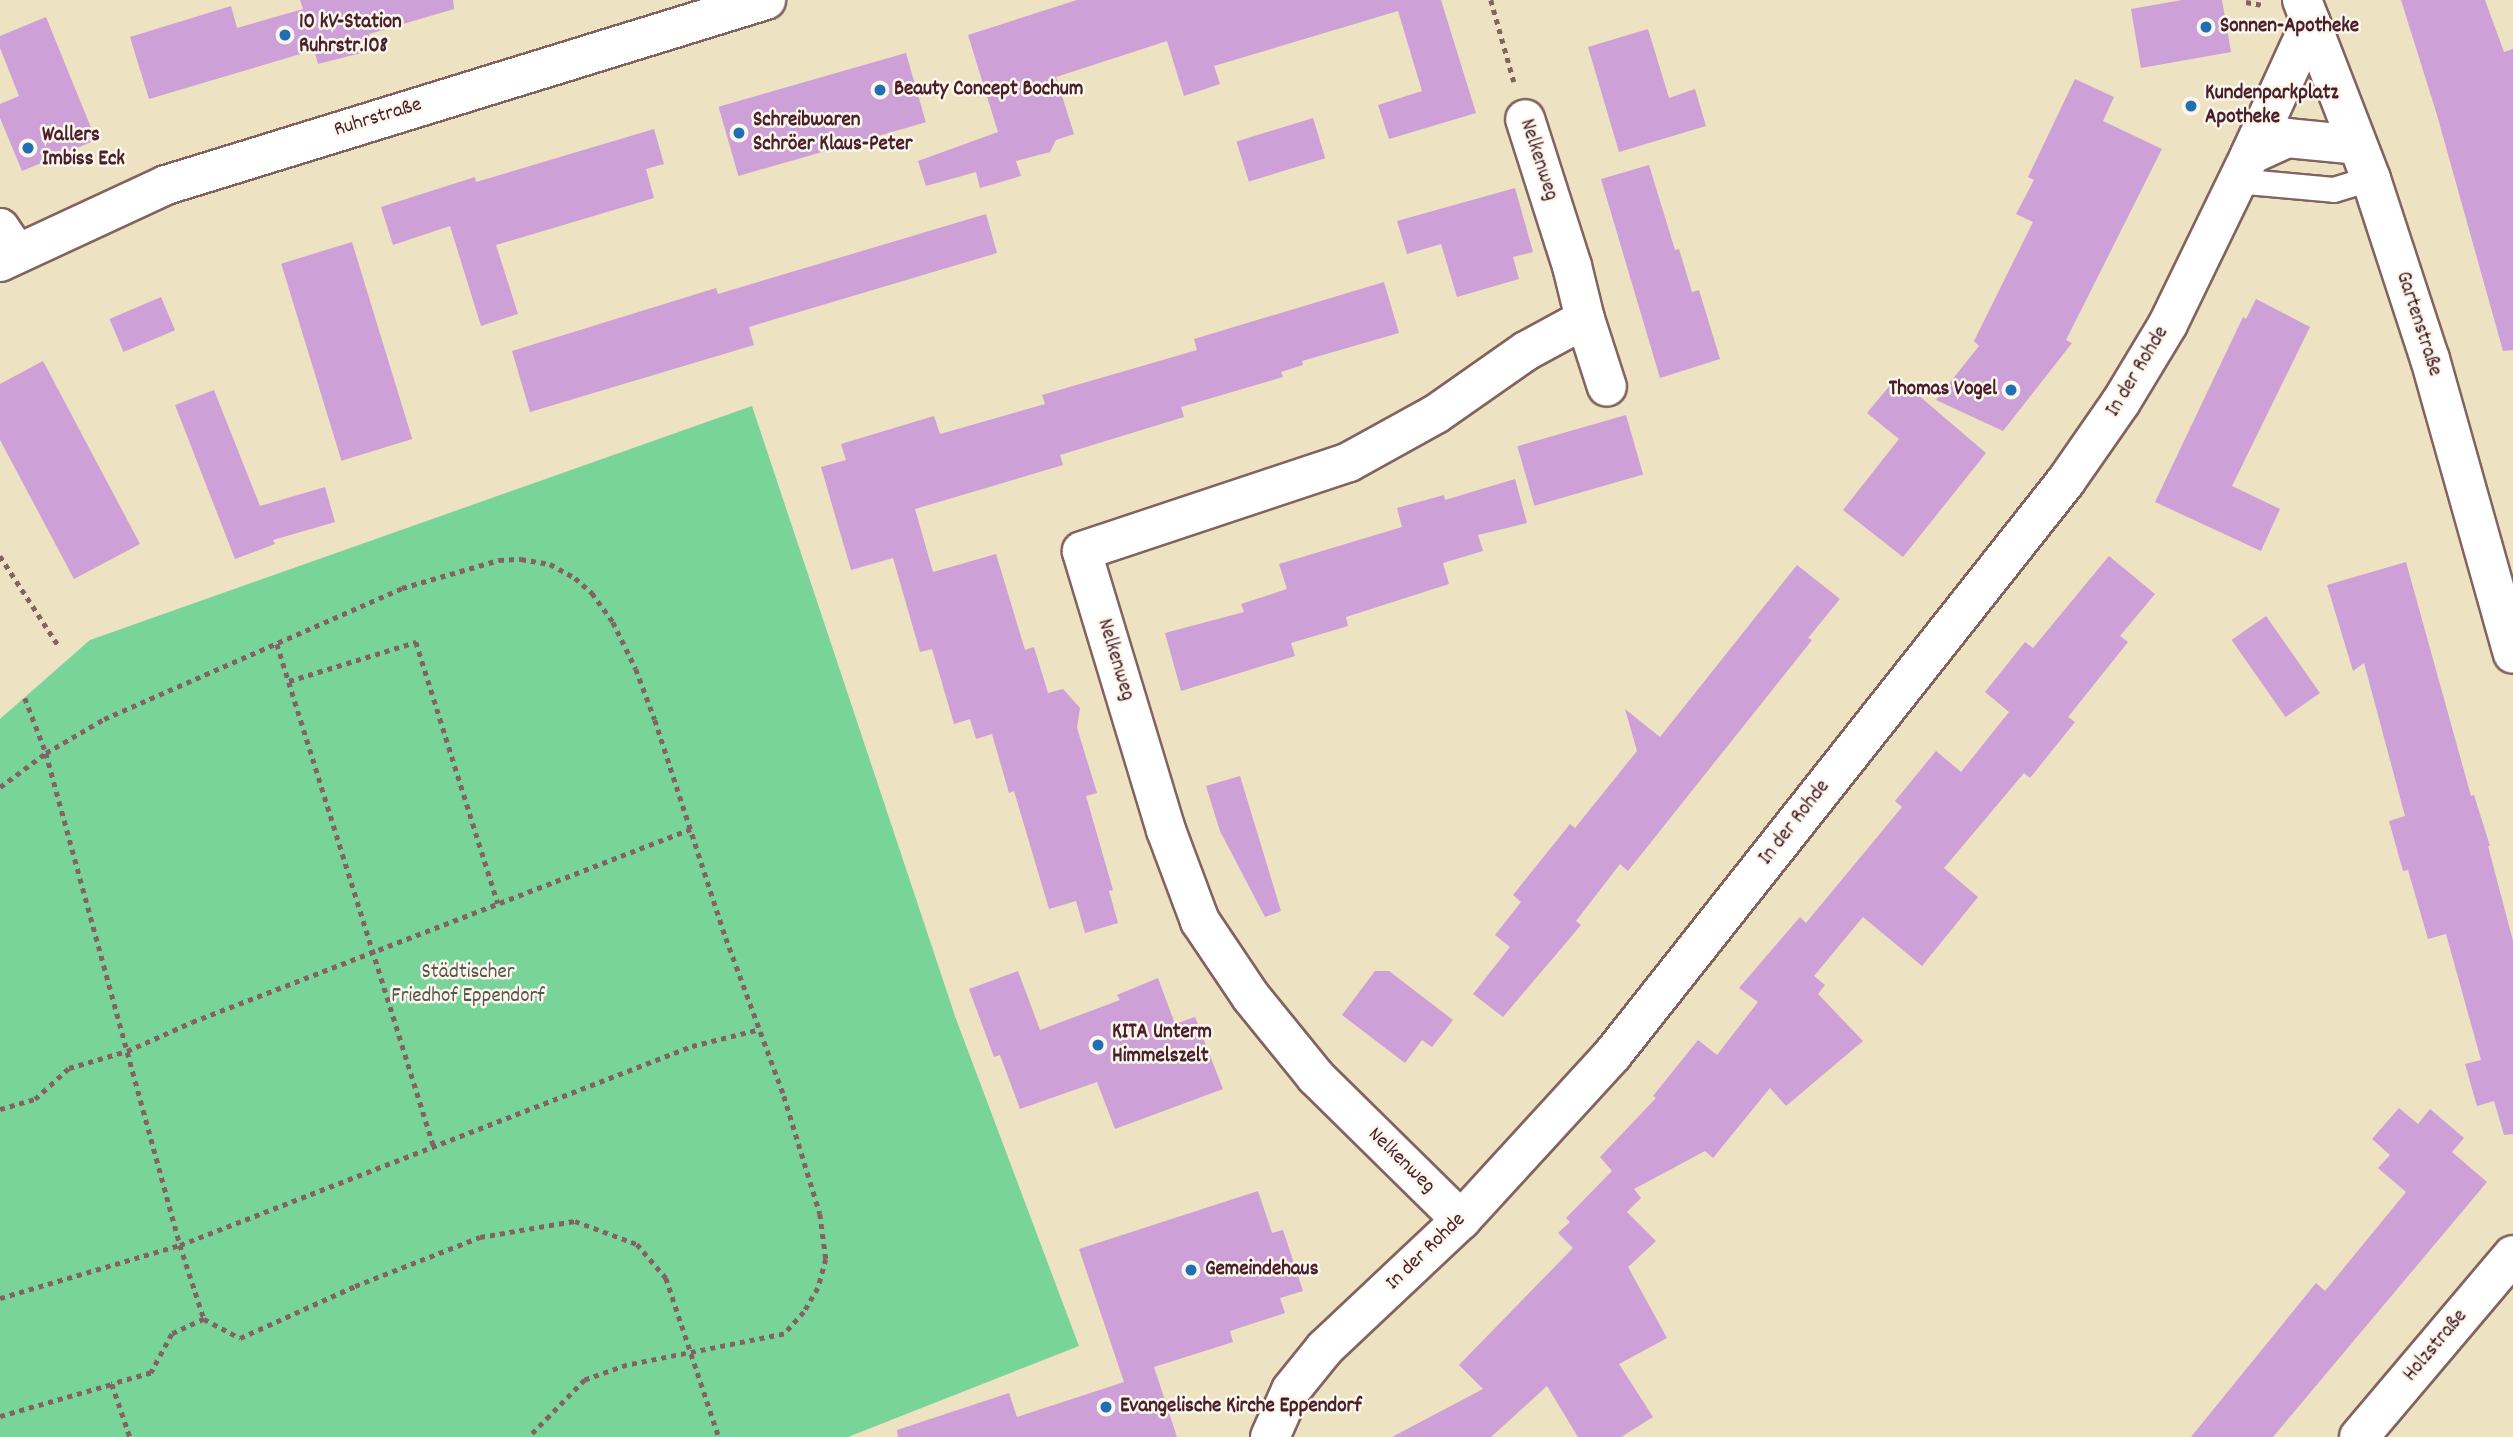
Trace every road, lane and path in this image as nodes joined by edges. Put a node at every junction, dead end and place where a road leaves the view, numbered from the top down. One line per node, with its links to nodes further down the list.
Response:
1 (766, 0): 7 (street, Ruhrstraße)
2 (1491, 0): 4 (path, Nelkenweg)
3 (2306, 11): 5 (street, Gartenstraße); 6 (street, In der Rohde)
4 (1525, 119): 8 (street, Nelkenweg)
5 (2364, 162): 6 (street); 13 (street, Gartenstraße)
6 (2243, 168): 25 (street, In der Rohde)
7 (5, 248)
8 (1585, 319): 9 (street, Nelkenweg); 25 (street, Nelkenweg)
9 (1607, 387)
10 (0, 556): 12 (path)
11 (277, 643): 14 (path); 16 (path); 18 (path)
12 (58, 645)
13 (2513, 654)
14 (289, 681): 19 (path); 20 (path)
15 (25, 698): 16 (path)
16 (46, 753): 17 (path); 22 (path)
17 (0, 787)
18 (691, 828): 19 (path); 21 (path)
19 (498, 903): 20 (path)
20 (376, 951): 22 (path); 24 (path)
21 (760, 1029): 24 (path); 30 (path)
22 (127, 1051): 23 (path); 26 (path)
23 (0, 1110)
24 (434, 1147): 26 (path)
25 (1461, 1220): 36 (street, In der Rohde)
26 (180, 1245): 28 (path); 29 (path)
27 (2513, 1255): 37 (street, Holzstraße)
28 (0, 1298)
29 (204, 1320): 30 (path); 31 (path)
30 (691, 1354): 34 (path); 35 (path)
31 (112, 1384): 32 (path); 33 (path)
32 (0, 1416)
33 (130, 1437)
34 (529, 1437)
35 (719, 1437)
36 (1270, 1437)
37 (2359, 1437)

